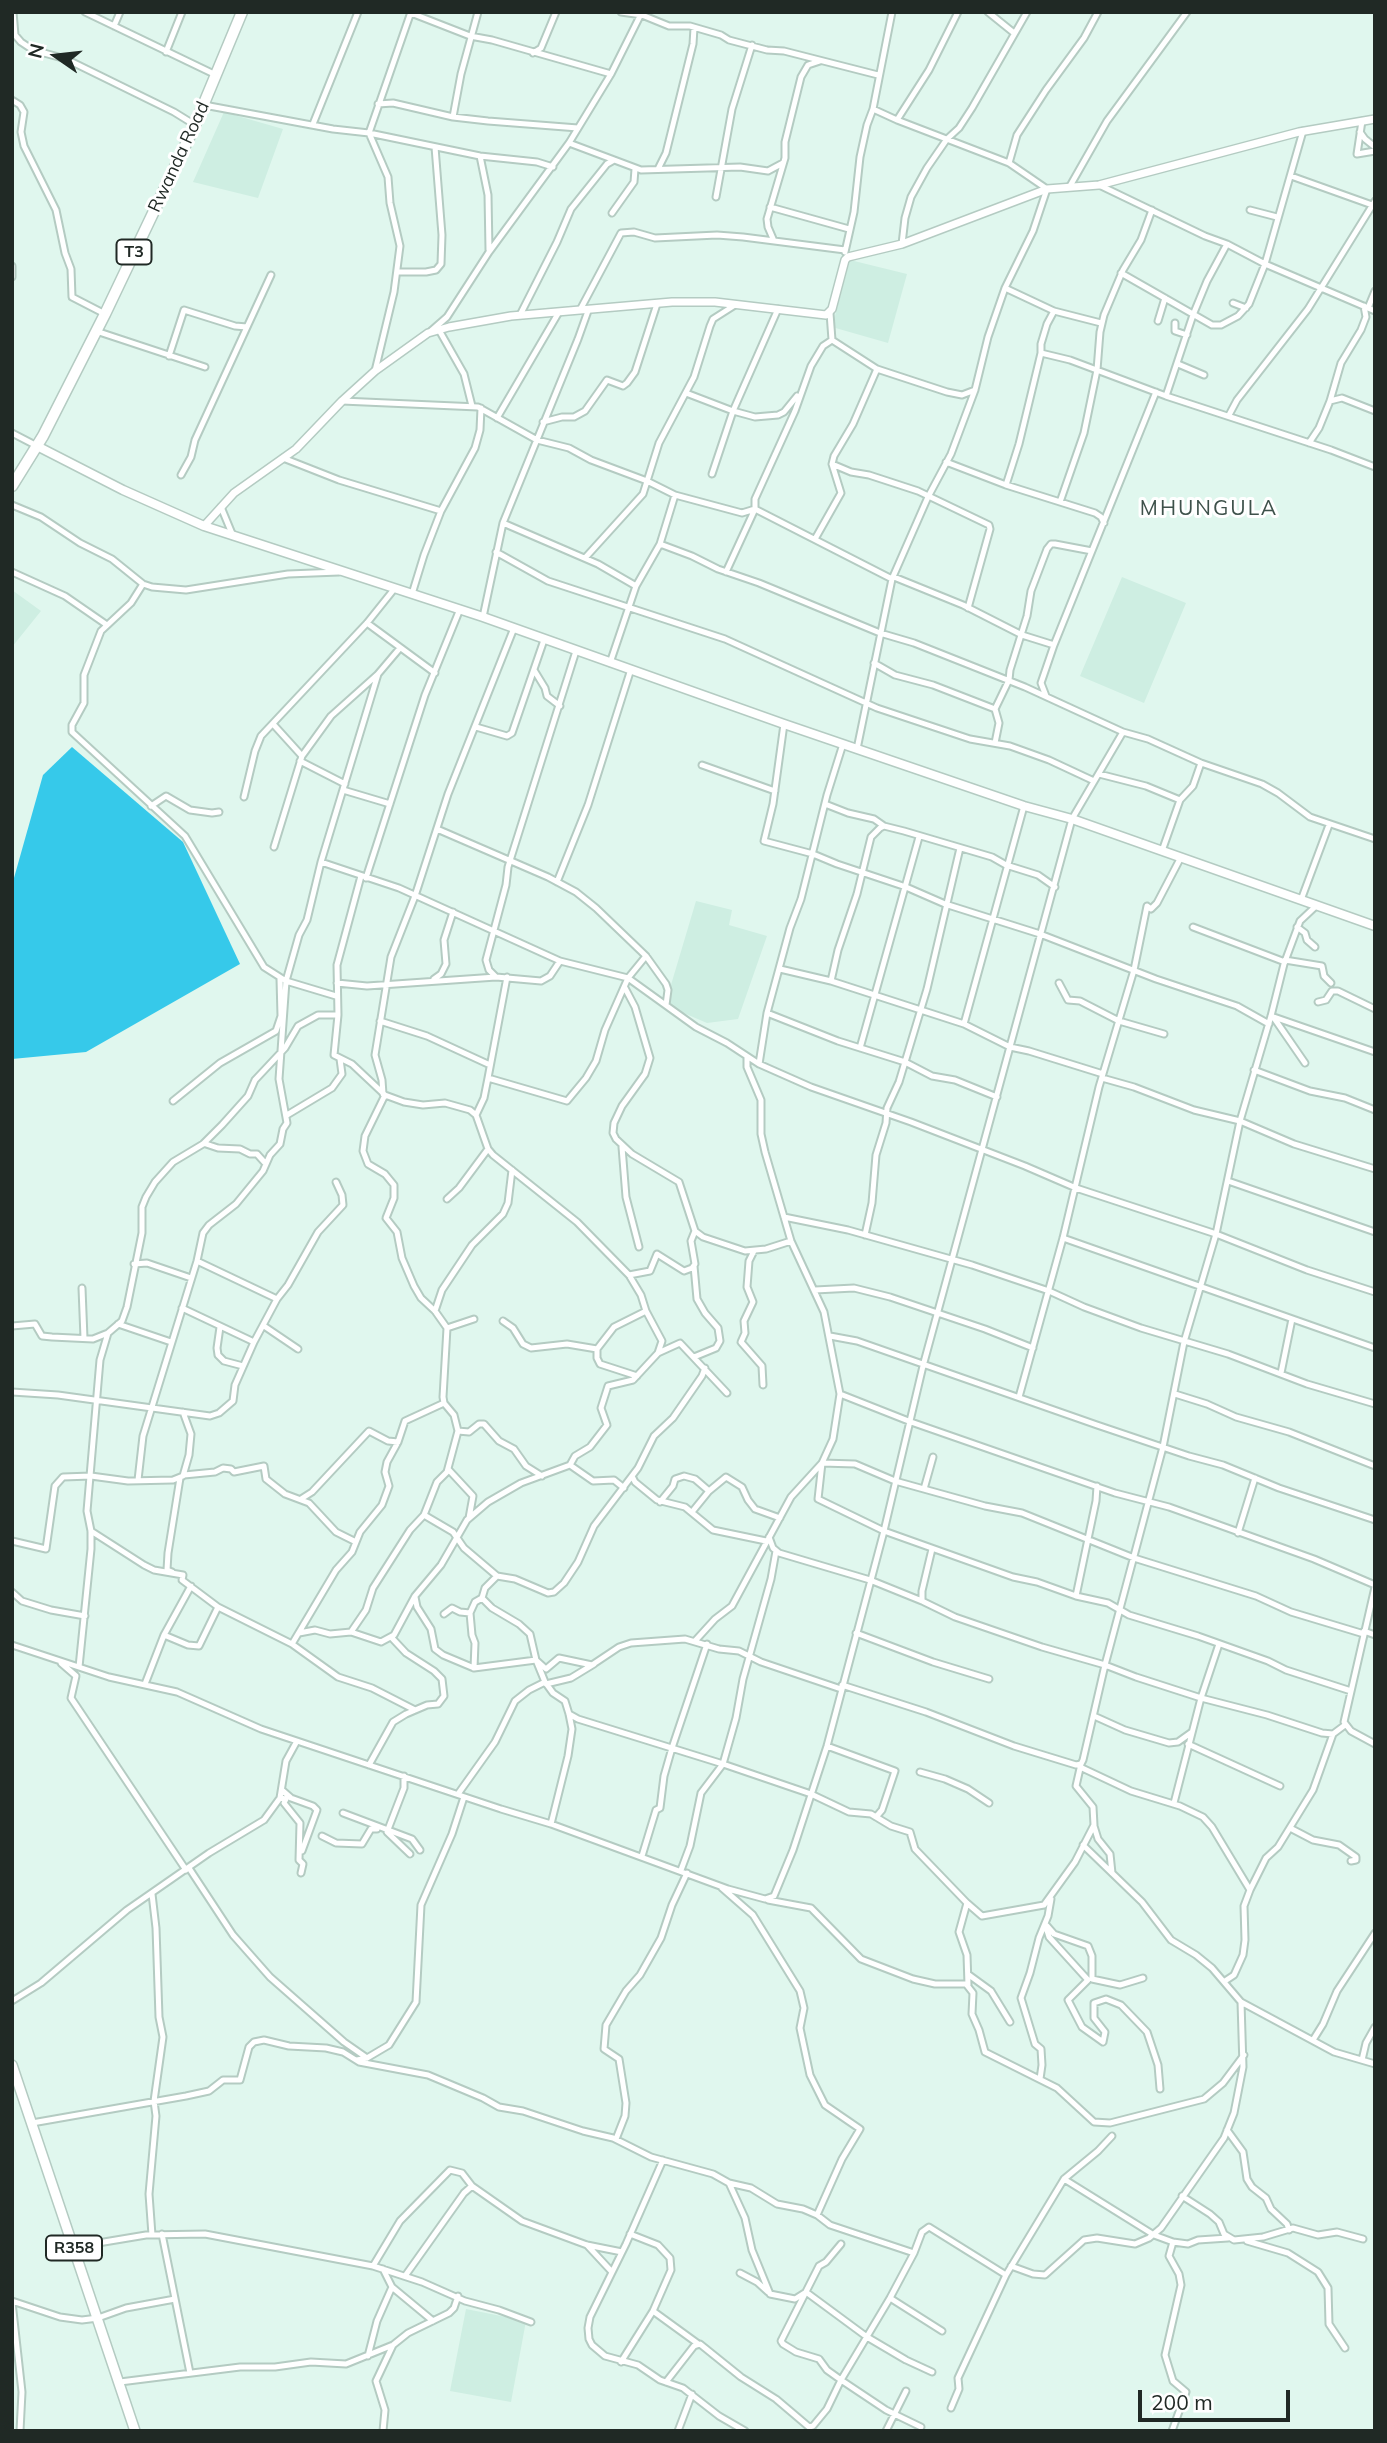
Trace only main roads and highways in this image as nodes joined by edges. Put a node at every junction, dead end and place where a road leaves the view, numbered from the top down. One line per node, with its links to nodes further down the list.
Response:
1 (242, 12): 2 (highway, Rwanda Road / T3)
2 (37, 446): 3 (highway, Rwanda Road / T3); 4 (main road)
3 (12, 486)
4 (1375, 926)
5 (12, 2065): 6 (main road, R358)
6 (17, 2094): 7 (main road, R358)
7 (135, 2431)

